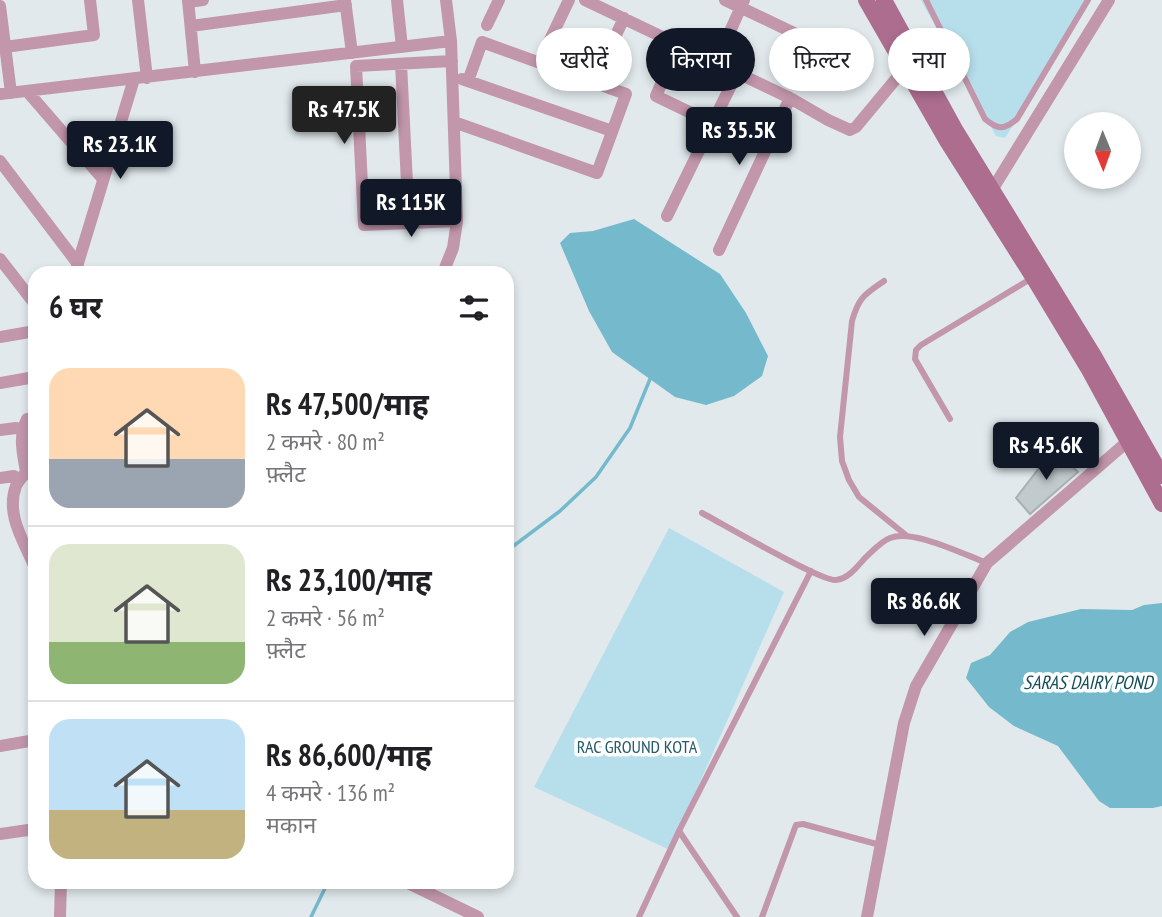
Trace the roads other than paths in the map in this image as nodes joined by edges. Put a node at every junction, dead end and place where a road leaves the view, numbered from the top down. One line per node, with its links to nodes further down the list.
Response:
1 (90, 0): 29 (street)
2 (138, 0): 35 (street)
3 (203, 0): 15 (street)
4 (397, 0): 30 (street)
5 (446, 0): 28 (street)
6 (499, 0): 20 (street)
7 (569, 0): 22 (street)
8 (585, 0): 19 (street)
9 (725, 0): 17 (street)
10 (866, 0): 27 (street)
11 (884, 0): 50 (street)
12 (926, 0): 13 (lane)
13 (1088, 0)
14 (1109, 0): 50 (street)
15 (188, 1): 21 (street)
16 (345, 3): 21 (street); 31 (street)
17 (743, 4): 24 (street); 25 (street)
18 (0, 6): 29 (street)
19 (624, 18): 23 (street); 26 (street)
20 (487, 24)
21 (191, 26): 34 (street)
22 (556, 28)
23 (619, 28)
24 (732, 28)
25 (789, 28)
26 (646, 29)
27 (888, 38)
28 (451, 41): 30 (street); 33 (street)
29 (5, 47): 43 (street)
30 (402, 47): 31 (street)
31 (352, 53): 34 (street)
32 (401, 64): 33 (street); 53 (street); 53 (street)
33 (452, 68): 36 (street); 45 (street)
34 (195, 72): 35 (street)
35 (140, 78): 39 (street); 49 (street)
36 (468, 81): 47 (street); 47 (street)
37 (755, 81): 44 (street)
38 (888, 88): 44 (street)
39 (27, 91): 43 (street); 49 (street)
40 (658, 91): 46 (street)
41 (728, 91): 46 (street)
42 (919, 91): 59 (street)
43 (5, 93)
44 (790, 98): 54 (street)
45 (454, 122): 47 (street); 52 (street)
46 (712, 123): 51 (street)
47 (612, 131)
48 (0, 161): 56 (street)
49 (103, 179): 57 (street)
50 (992, 190): 71 (street)
51 (667, 216)
52 (457, 220): 53 (street); 58 (street)
53 (408, 223)
54 (719, 250)
55 (0, 259): 61 (street)
56 (75, 266)
57 (77, 266)
58 (446, 266)
59 (1033, 277): 67 (lane); 70 (street)
60 (884, 281): 74 (lane)
61 (28, 295)
62 (28, 332): 63 (street)
63 (0, 337)
64 (28, 378): 65 (street)
65 (0, 383)
66 (28, 419): 75 (street)
67 (950, 419)
68 (16, 428): 69 (street)
69 (0, 430)
70 (1127, 442): 72 (street); 76 (street)
71 (1162, 476)
72 (1162, 504)
73 (702, 513): 77 (lane)
74 (907, 536): 76 (lane); 77 (lane)
75 (28, 553)
76 (987, 563): 83 (street)
77 (811, 571): 81 (lane)
78 (28, 741): 79 (street)
79 (0, 746)
80 (28, 830): 82 (street)
81 (679, 831): 88 (lane); 89 (lane)
82 (0, 834)
83 (880, 845): 90 (lane); 91 (street)
84 (61, 889): 86 (street)
85 (420, 889): 87 (street)
86 (60, 917)
87 (478, 917)
88 (639, 917)
89 (737, 917)
90 (762, 917)
91 (867, 917)

